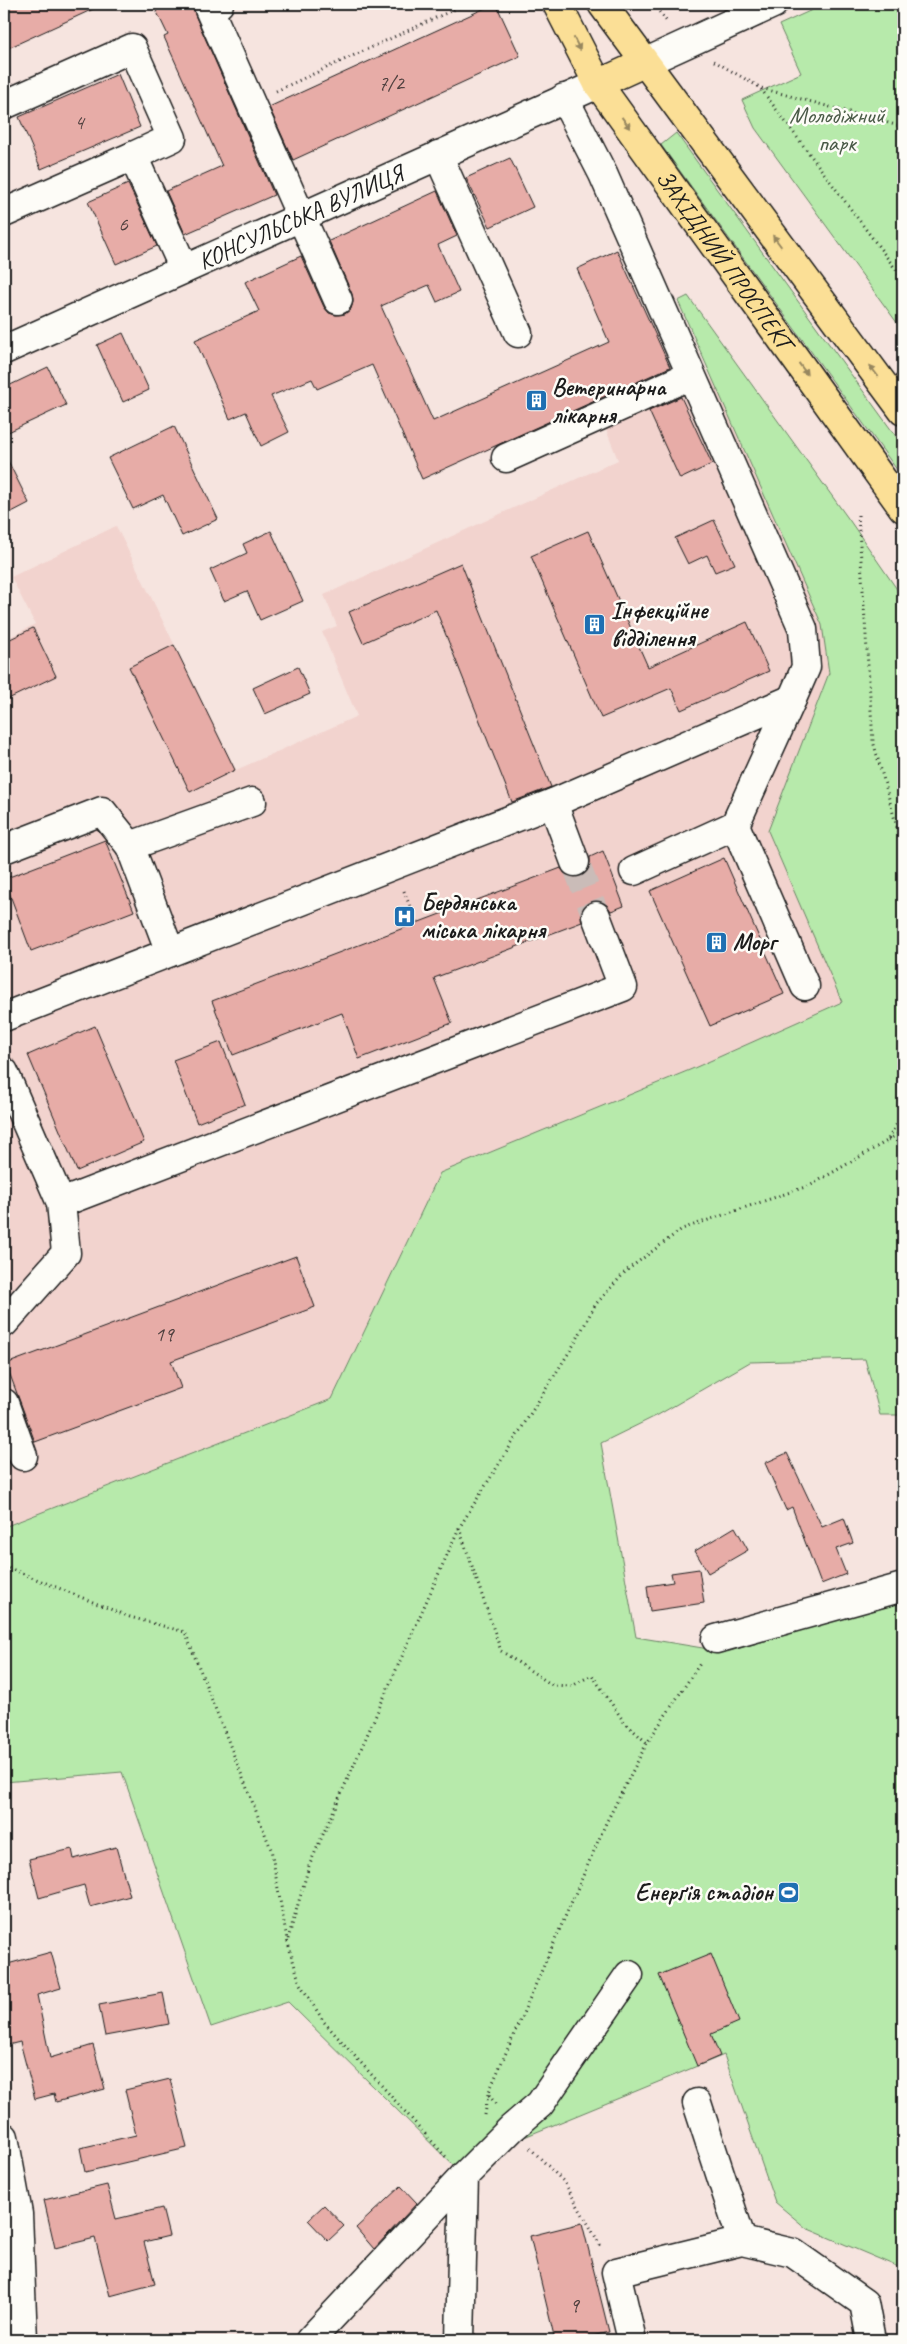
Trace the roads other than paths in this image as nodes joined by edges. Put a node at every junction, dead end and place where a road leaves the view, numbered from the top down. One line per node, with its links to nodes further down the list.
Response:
1 (219, 4): 12 (street)
2 (557, 4): 6 (main road, ЗАХІДНИЙ ПРОСПЕКТ, one-way to 6)
3 (602, 4): 5 (main road)
4 (773, 4): 5 (street)
5 (644, 62): 6 (main road); 18 (main road, one-way to 5)
6 (598, 84): 7 (street, КОНСУЛЬСЬКА ВУЛИЦЯ); 20 (main road, ЗАХІДНИЙ ПРОСПЕКТ, one-way to 20)
7 (564, 98): 9 (street, КОНСУЛЬСЬКА ВУЛИЦЯ); 17 (street)
8 (4, 105): 10 (street)
9 (438, 155): 12 (street, КОНСУЛЬСЬКА ВУЛИЦЯ); 15 (street)
10 (133, 156): 11 (street); 13 (street)
11 (4, 213)
12 (301, 216): 13 (street, КОНСУЛЬСЬКА ВУЛИЦЯ); 14 (street)
13 (184, 269): 16 (street, КОНСУЛЬСЬКА ВУЛИЦЯ)
14 (338, 300)
15 (518, 333)
16 (4, 350)
17 (691, 375): 19 (street); 21 (street)
18 (903, 410)
19 (506, 458)
20 (903, 508)
21 (792, 699): 23 (street); 24 (street)
22 (252, 802): 25 (street)
23 (553, 803): 27 (street); 30 (street)
24 (735, 825): 28 (street); 31 (street)
25 (130, 846): 26 (street); 30 (street)
26 (4, 849)
27 (575, 862)
28 (634, 871)
29 (596, 916): 34 (street)
30 (170, 952): 32 (street)
31 (805, 986)
32 (4, 1017)
33 (4, 1072): 34 (street)
34 (61, 1203): 35 (street)
35 (4, 1323)
36 (4, 1403): 37 (street)
37 (23, 1456)
38 (903, 1587): 39 (street)
39 (716, 1639)
40 (629, 1975): 43 (street)
41 (697, 2103): 44 (street)
42 (4, 2138): 45 (street)
43 (464, 2176): 46 (street); 47 (street)
44 (742, 2241): 48 (street); 49 (street)
45 (23, 2340)
46 (310, 2340)
47 (460, 2340)
48 (632, 2340)
49 (871, 2340)

